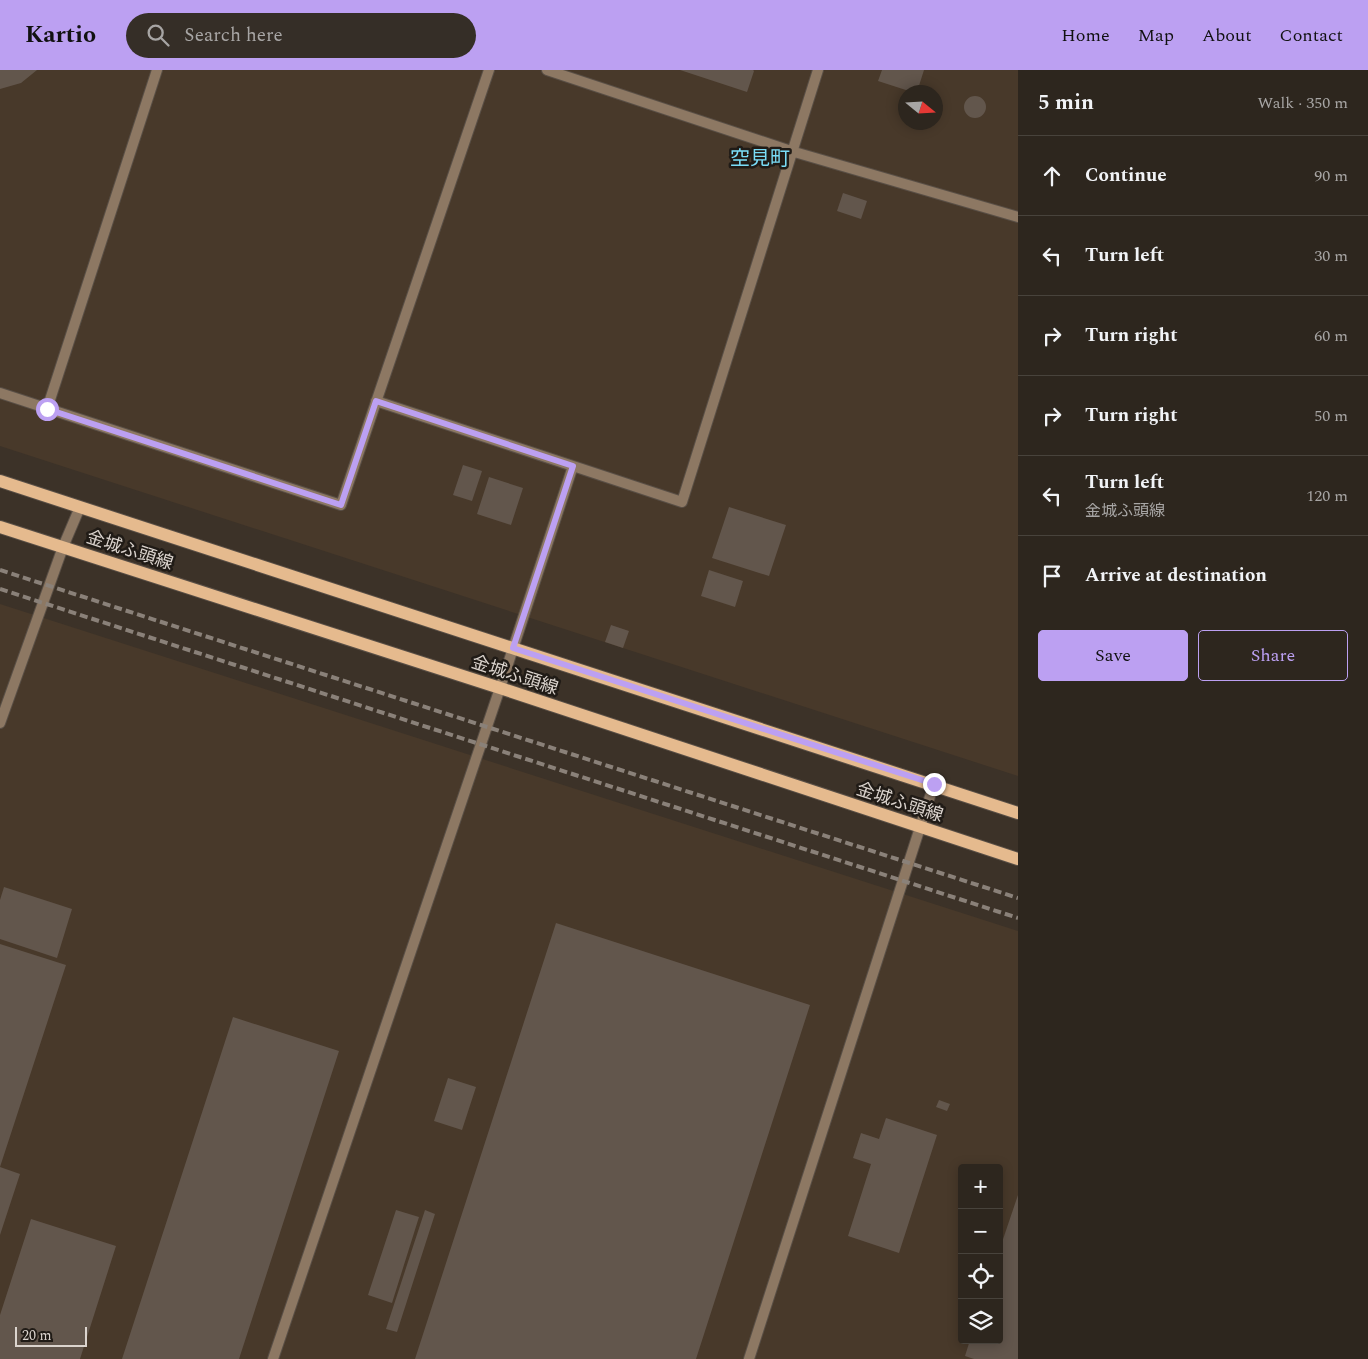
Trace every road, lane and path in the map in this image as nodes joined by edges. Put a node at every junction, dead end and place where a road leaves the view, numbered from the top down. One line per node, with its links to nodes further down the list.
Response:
1 (157, 70): 9 (lane)
2 (489, 70): 8 (lane)
3 (547, 70): 5 (lane)
4 (818, 70): 5 (lane)
5 (791, 151): 6 (lane); 10 (lane)
6 (1018, 217)
7 (0, 393): 9 (lane)
8 (376, 401): 9 (lane); 10 (lane)
9 (47, 409)
10 (573, 466): 15 (lane)
11 (0, 481): 12 (main road, 金城ふ頭線)
12 (80, 507): 14 (lane); 15 (main road, 金城ふ頭線)
13 (0, 527): 14 (main road, 金城ふ頭線)
14 (63, 547): 16 (main road, 金城ふ頭線); 17 (lane)
15 (513, 648): 16 (lane); 18 (main road, 金城ふ頭線)
16 (500, 688): 20 (main road, 金城ふ頭線); 22 (lane)
17 (0, 723)
18 (934, 784): 19 (main road, 金城ふ頭線); 20 (lane)
19 (1018, 812)
20 (919, 826): 21 (main road, 金城ふ頭線); 23 (lane)
21 (1018, 860)
22 (273, 1359)
23 (749, 1359)

